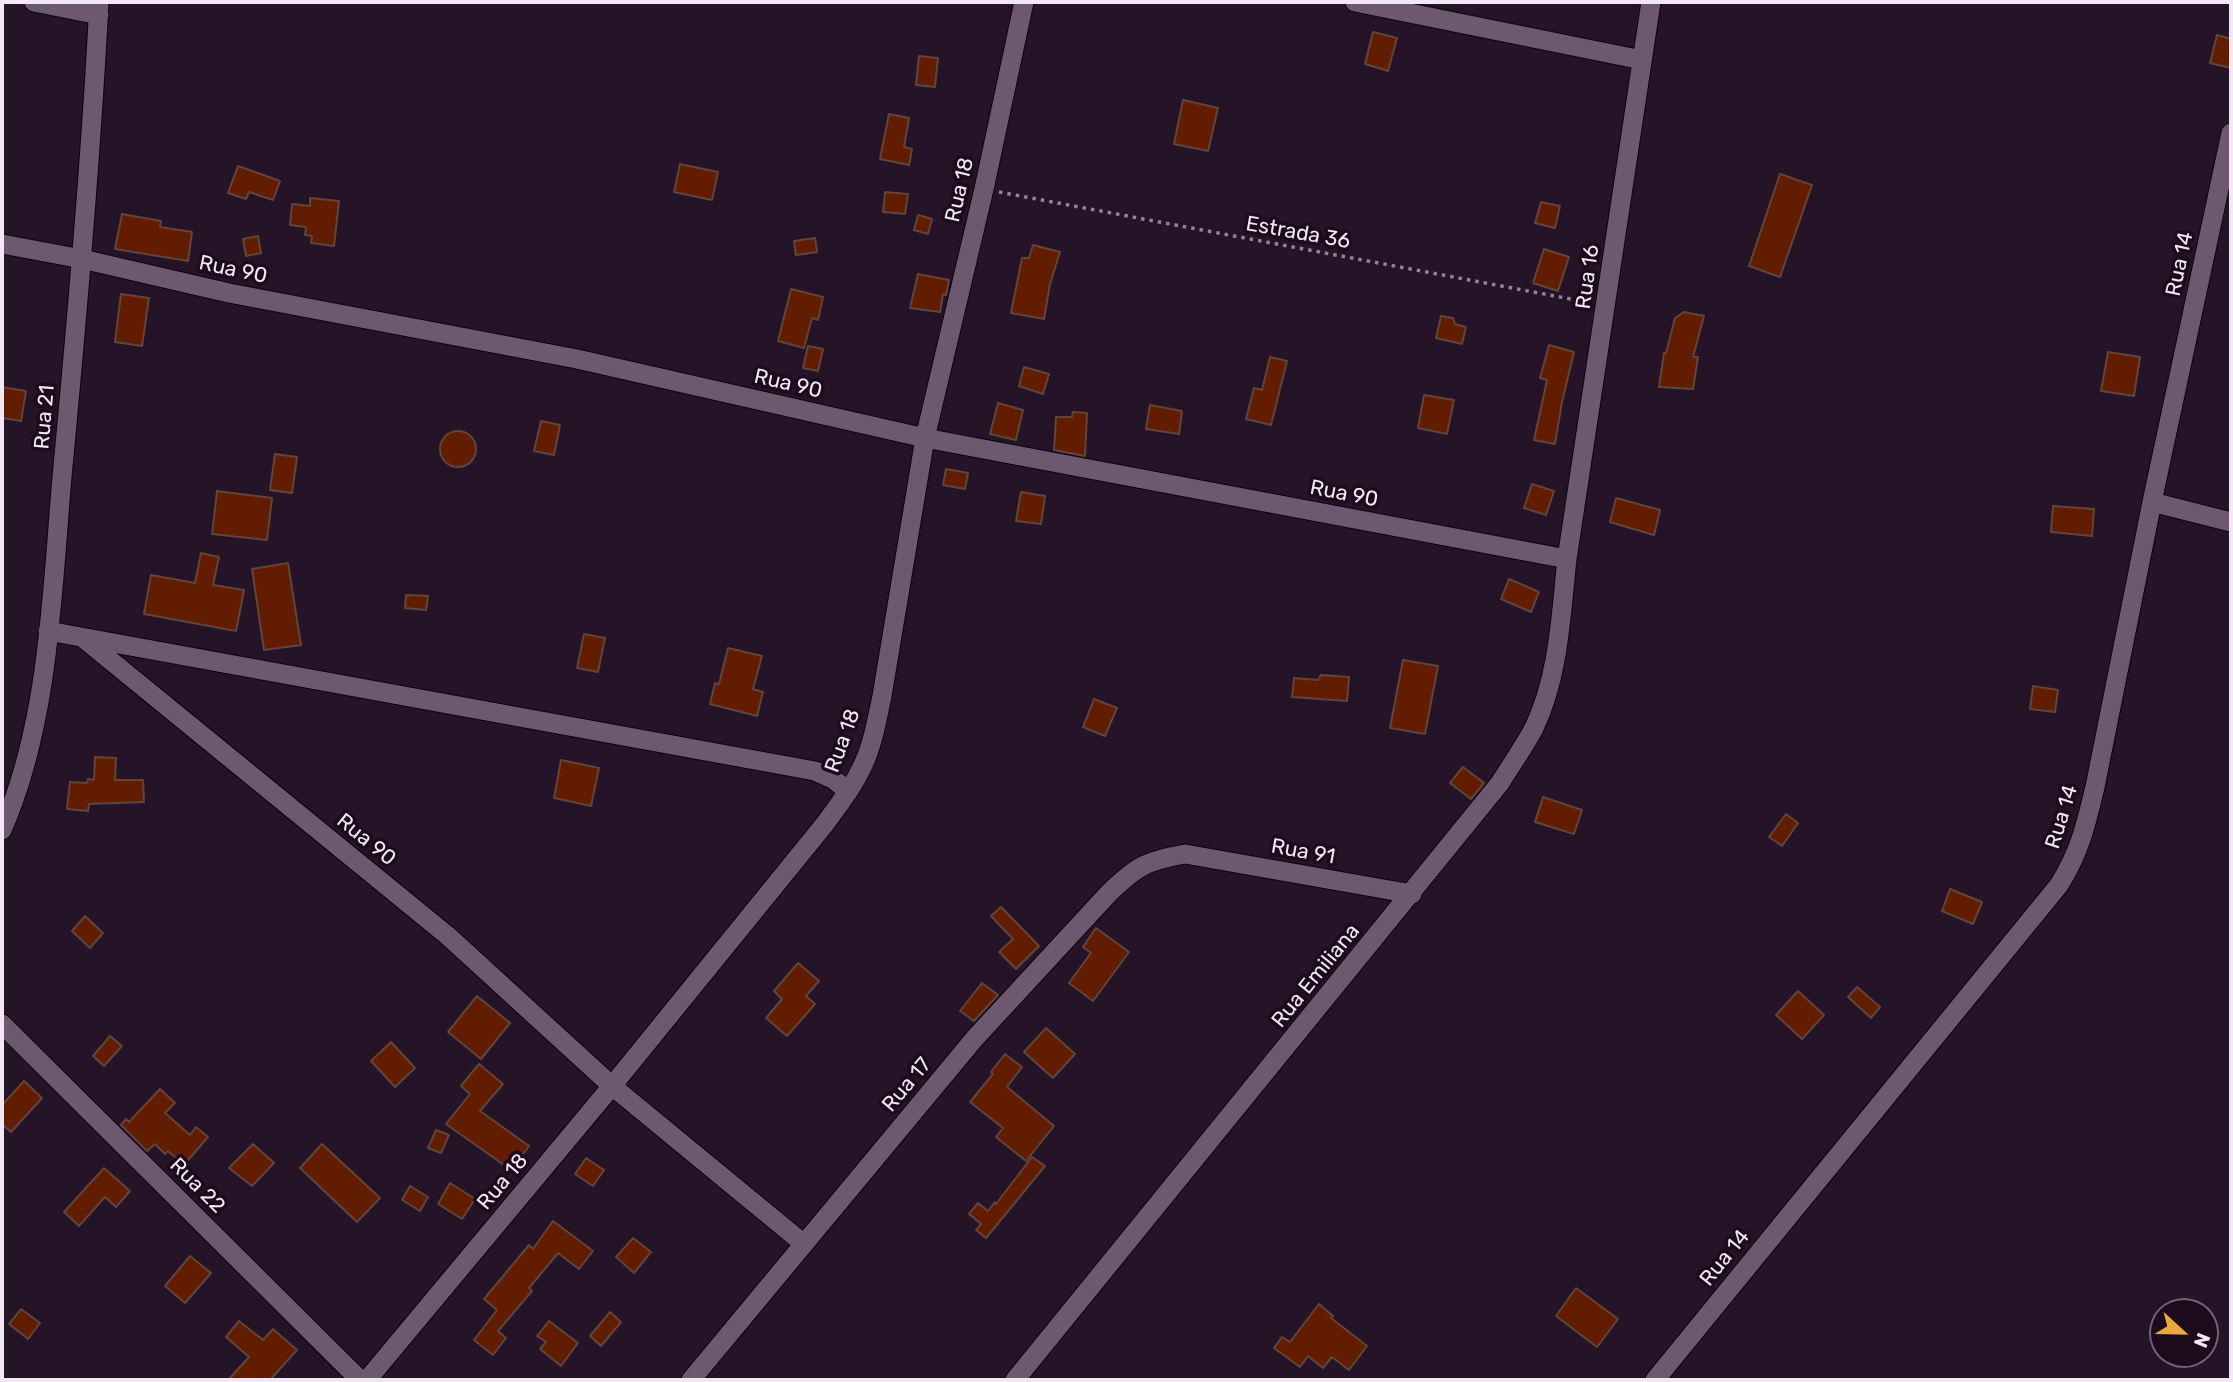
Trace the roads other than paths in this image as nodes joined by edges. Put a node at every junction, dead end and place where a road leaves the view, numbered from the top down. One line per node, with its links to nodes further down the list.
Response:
1 (34, 2): 5 (street)
2 (1024, 2): 10 (street, Rua 18)
3 (1355, 2): 6 (street)
4 (1651, 2): 6 (street, Rua 16)
5 (99, 8): 9 (street, Rua 21)
6 (1642, 60): 13 (street, Rua 16)
7 (2231, 133): 11 (street, Rua 14)
8 (2, 244): 9 (street, Rua 90)
9 (82, 259): 10 (street, Rua 90); 14 (street, Rua 21)
10 (925, 438): 13 (street, Rua 90); 16 (street, Rua 18)
11 (2152, 502): 12 (street); 27 (street, Rua 14)
12 (2231, 522)
13 (1567, 559): 19 (street, Rua Emiliana)
14 (48, 631): 15 (street); 17 (street, Rua 21)
15 (83, 638): 16 (street); 21 (street, Rua 90)
16 (848, 791): 21 (street, Rua 18)
17 (2, 830)
18 (1185, 854): 19 (street, Rua 91); 22 (street, Rua 17)
19 (1412, 894): 26 (street, Rua Emiliana)
20 (2, 1024): 23 (street, Rua 22)
21 (612, 1086): 22 (street, Rua 90); 24 (street, Rua 18)
22 (804, 1244): 25 (street, Rua 17)
23 (360, 1380)
24 (367, 1380)
25 (691, 1380)
26 (1015, 1380)
27 (1655, 1380)

